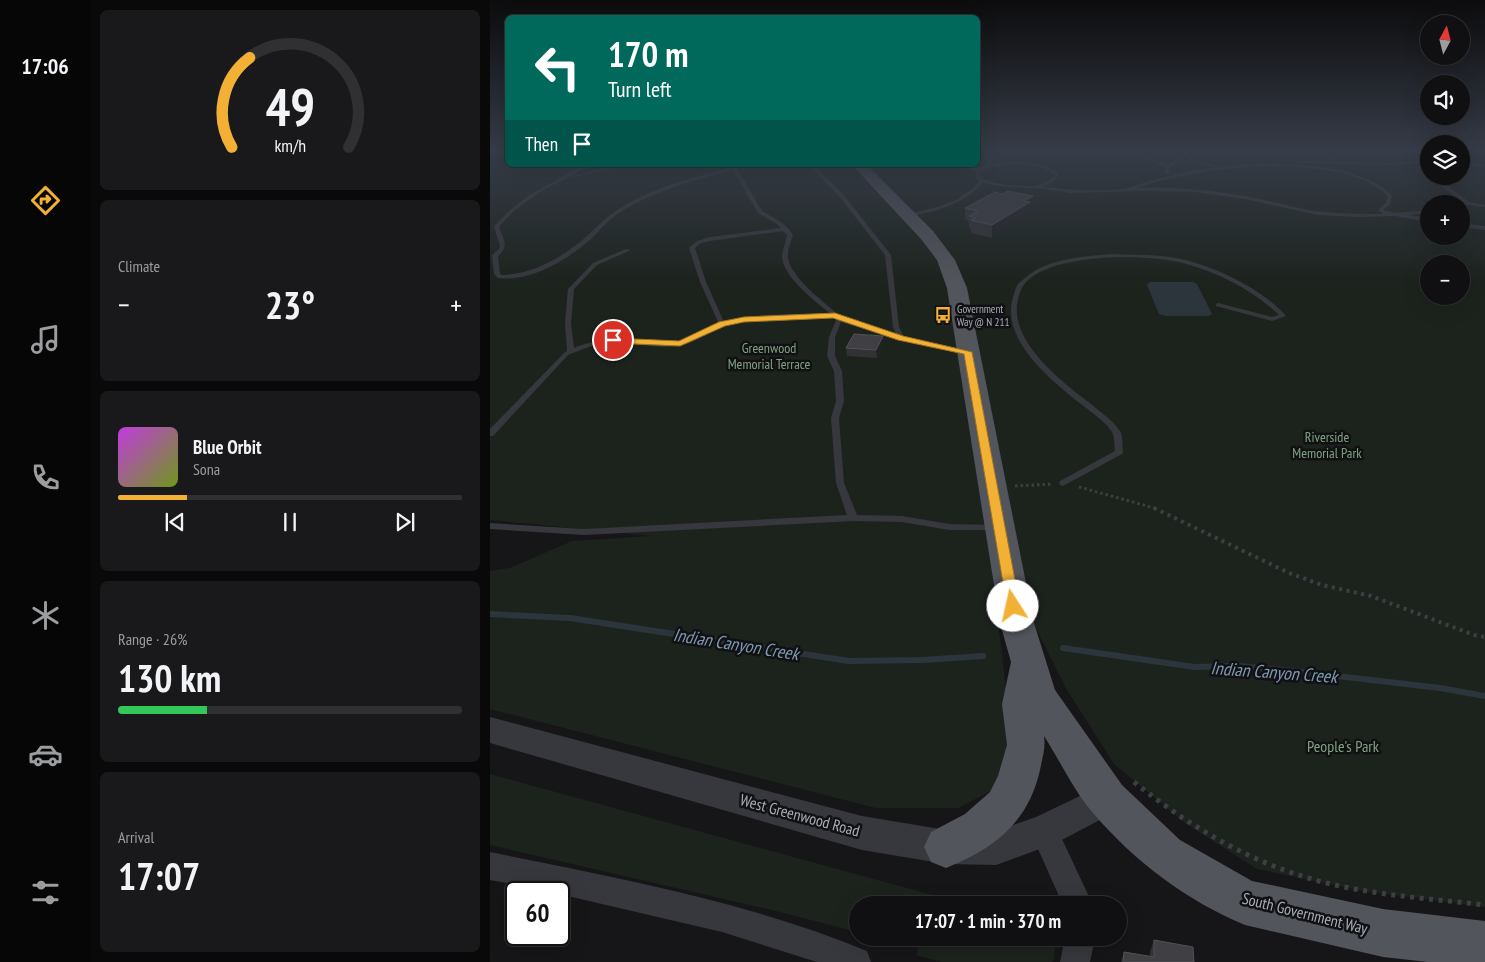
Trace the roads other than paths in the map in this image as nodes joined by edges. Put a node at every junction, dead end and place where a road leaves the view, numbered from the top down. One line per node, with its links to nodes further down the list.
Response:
1 (533, 195): 19 (lane)
2 (653, 195): 19 (lane)
3 (750, 195): 17 (lane)
4 (841, 195): 23 (lane)
5 (888, 195): 13 (main road, South Government Way)
6 (968, 195): 13 (lane)
7 (1223, 195): 12 (lane)
8 (1389, 195): 12 (lane)
9 (1470, 203): 10 (lane)
10 (1485, 206)
11 (1420, 211): 12 (lane)
12 (1386, 213): 14 (lane)
13 (908, 215): 25 (main road, South Government Way)
14 (1420, 219)
15 (1470, 226): 16 (lane)
16 (1485, 228)
17 (786, 229): 21 (lane); 22 (lane)
18 (628, 250): 24 (lane)
19 (493, 253)
20 (1218, 305): 27 (lane)
21 (837, 317): 22 (lane); 23 (lane); 28 (lane)
22 (722, 324): 24 (lane)
23 (901, 338): 25 (lane)
24 (571, 351): 26 (lane)
25 (968, 352): 30 (main road, South Government Way)
26 (490, 434)
27 (1063, 483)
28 (853, 518): 29 (lane); 30 (lane)
29 (490, 526)
30 (999, 528): 31 (main road, South Government Way)
31 (1027, 658): 33 (main road, South Government Way); 35 (main road)
32 (490, 730): 35 (street, West Greenwood Road)
33 (1117, 787): 34 (street, West Greenwood Road); 38 (main road, South Government Way)
34 (1044, 831): 35 (street, West Greenwood Road); 37 (street)
35 (946, 848)
36 (490, 866): 40 (street)
37 (1074, 896)
38 (1485, 945)
39 (1078, 946): 41 (street)
40 (856, 962)
41 (1075, 962)

